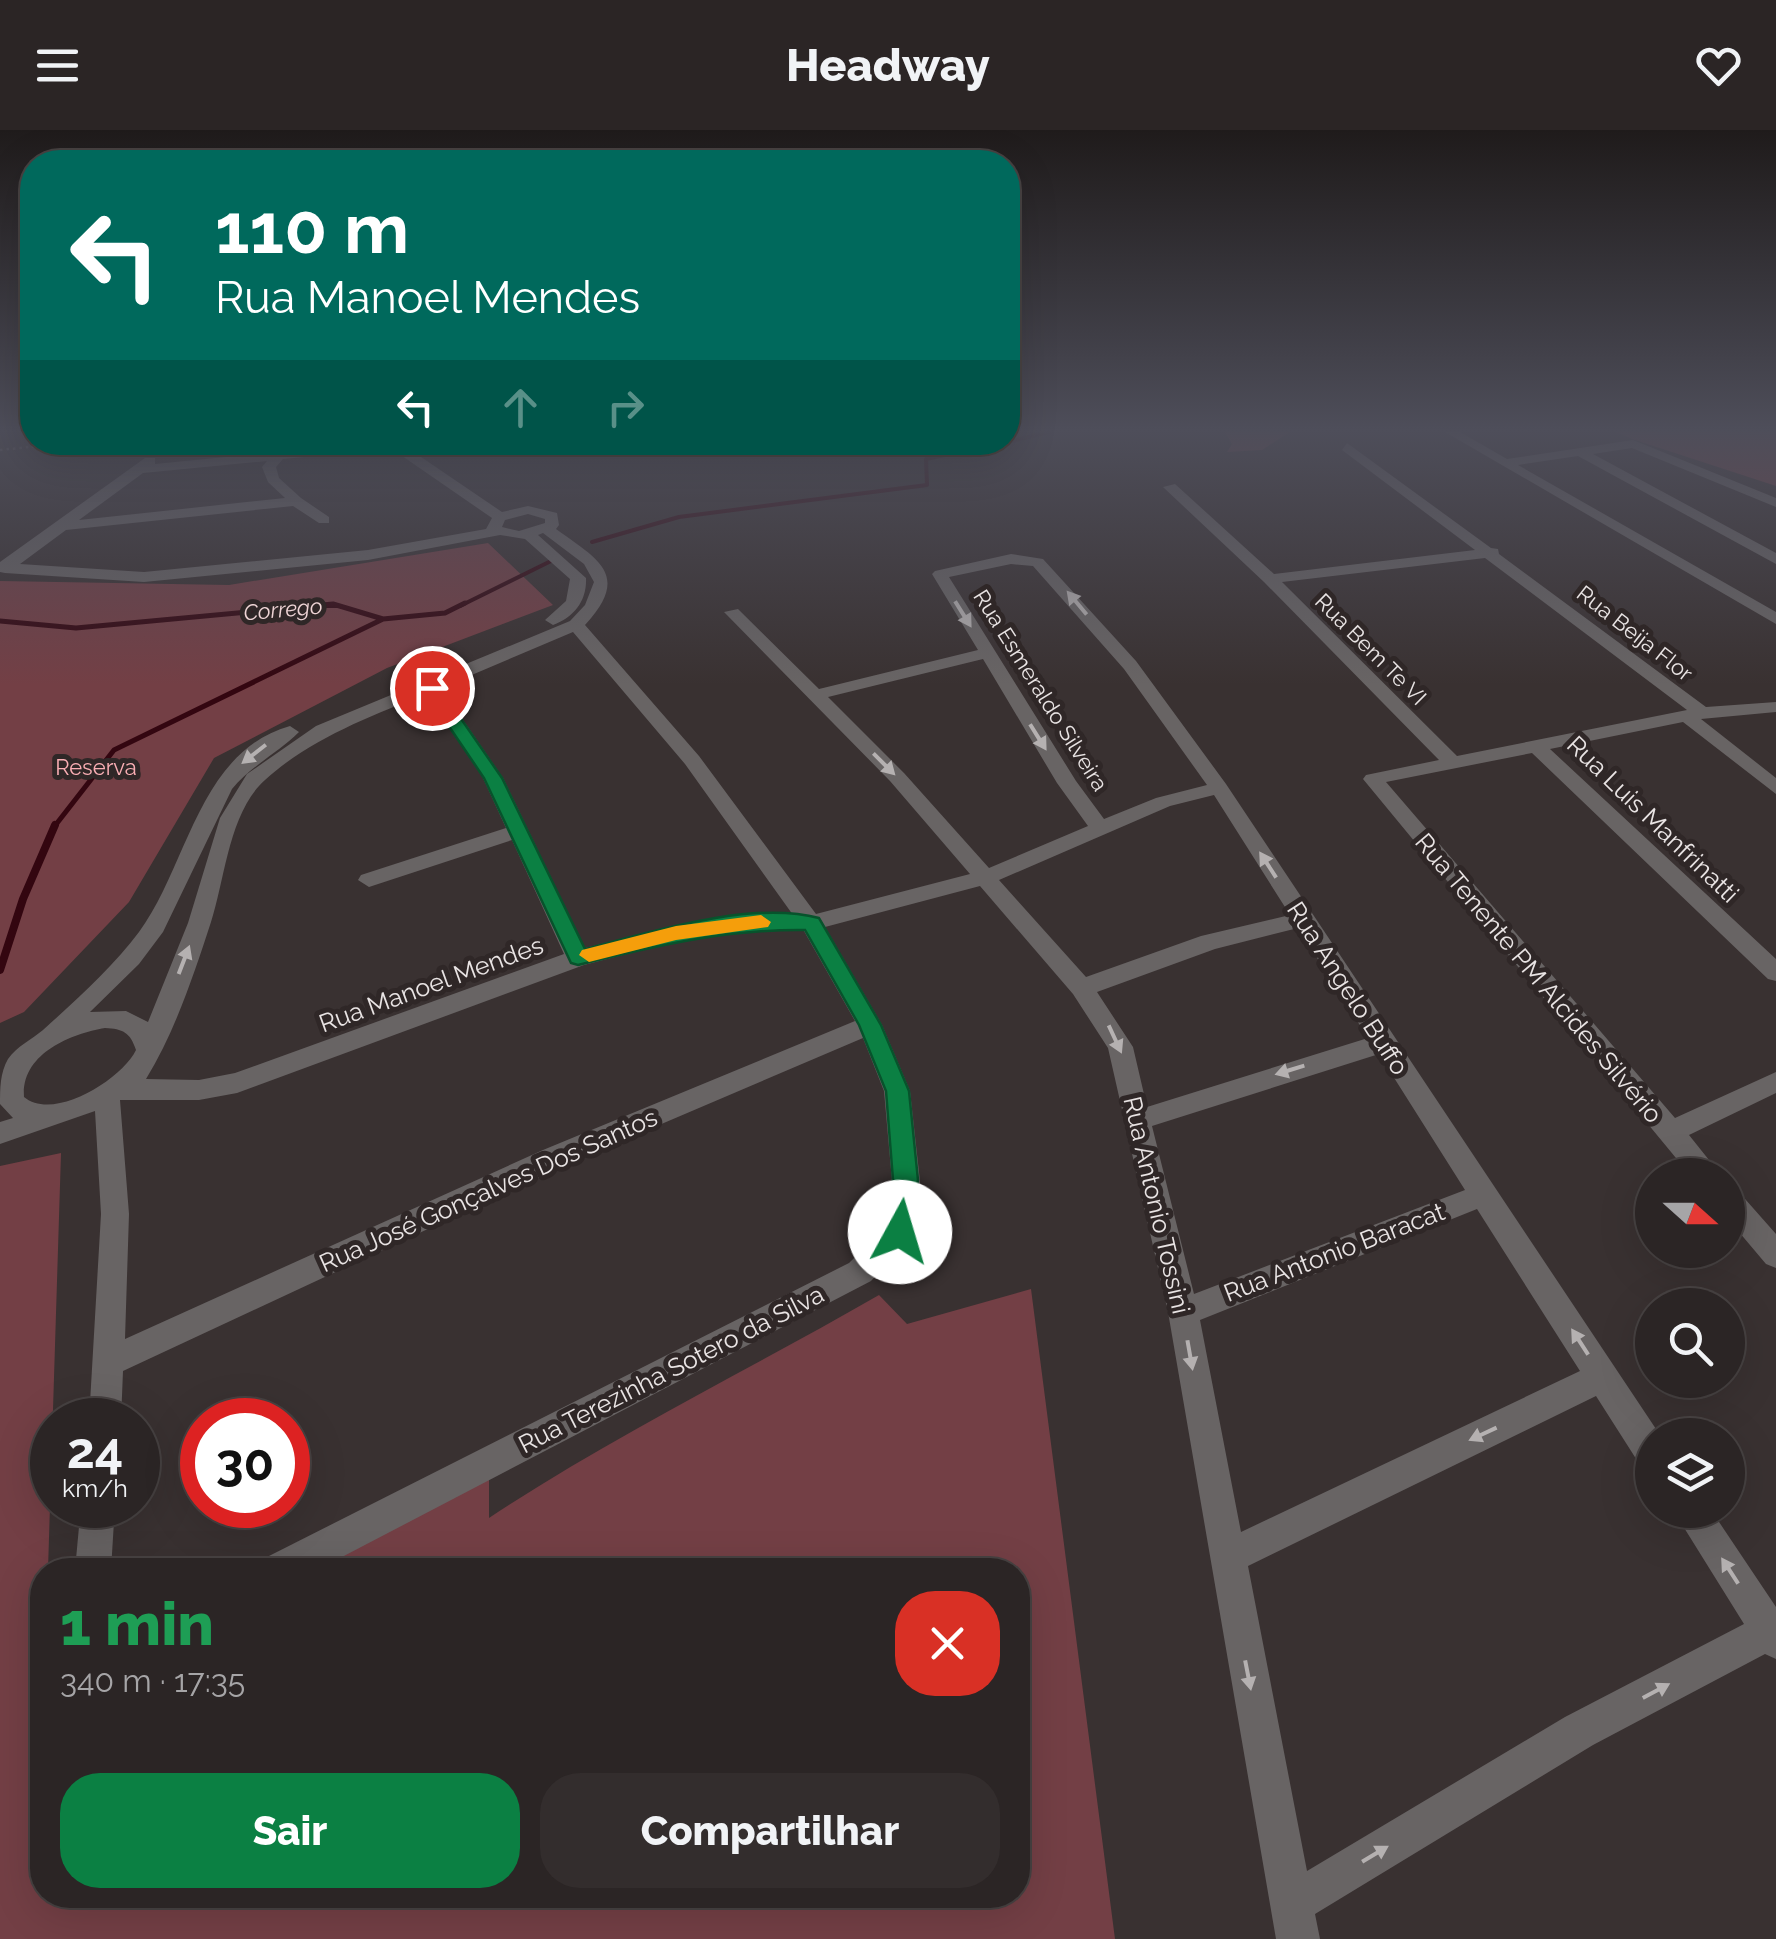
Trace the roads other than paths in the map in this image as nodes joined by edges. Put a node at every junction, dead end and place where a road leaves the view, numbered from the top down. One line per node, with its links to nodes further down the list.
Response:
1 (78, 516): 13 (street)
2 (154, 516): 13 (street)
3 (319, 516): 11 (street)
4 (487, 516): 12 (street)
5 (510, 516): 12 (street)
6 (552, 516): 14 (street)
7 (1202, 516): 19 (street, Rua Bem Te VI)
8 (1443, 516): 15 (street, Rua Beija Flor)
9 (1597, 516): 21 (street)
10 (1698, 516): 16 (street)
11 (324, 520)
12 (498, 525): 14 (street); 17 (street)
13 (66, 526): 17 (street)
14 (538, 532): 22 (street); 43 (street, one-way to 43)
15 (1492, 552): 19 (street); 27 (street, Rua Beija Flor)
16 (1776, 559)
17 (3, 568)
18 (940, 574): 23 (street, Rua Esmeraldo Silveira, one-way to 23); 30 (street, Rua Angelo Buffo, one-way to 18)
19 (1270, 579): 29 (street, Rua Bem Te VI)
20 (732, 612): 25 (street, Rua Antonio Tossini)
21 (1776, 619)
22 (576, 625): 24 (street); 37 (street, Rua Terezinha Sotero da Silva)
23 (987, 653): 25 (street); 33 (street, Rua Esmeraldo Silveira, one-way to 33)
24 (432, 688): 32 (street); 44 (street, one-way to 24)
25 (815, 695): 34 (street, Rua Antonio Tossini, one-way to 34)
26 (1776, 707): 27 (street)
27 (1694, 714): 28 (street); 31 (street, Rua Beija Flor)
28 (1536, 746): 29 (street); 39 (street, Rua Luis Manfrinatti)
29 (1452, 762): 50 (street, Rua Tenente PM Alcides Silvério)
30 (1218, 788): 33 (street, Rua Manoel Mendes); 36 (street, Rua Angelo Buffo, one-way to 30)
31 (1776, 788)
32 (519, 831): 35 (street); 38 (street)
33 (1102, 831): 34 (street, Rua Manoel Mendes)
34 (986, 877): 37 (street, Rua Manoel Mendes); 40 (street, Rua Antonio Tossini)
35 (369, 880)
36 (1303, 919): 40 (street); 42 (street, Rua Angelo Buffo)
37 (812, 923): 38 (street, Rua Manoel Mendes); 41 (street, Rua Terezinha Sotero da Silva)
38 (578, 958): 47 (street, Rua Manoel Mendes)
39 (1776, 973)
40 (1082, 988): 49 (street, Rua Antonio Tossini, one-way to 49)
41 (870, 1025): 57 (street, Rua José Gonçalves Dos Santos); 64 (street, Rua Terezinha Sotero da Silva)
42 (1384, 1043): 49 (street, one-way to 49); 53 (street, Rua Angelo Buffo)
43 (33, 1048): 44 (street); 45 (street); 48 (street)
44 (149, 1050): 47 (street)
45 (0, 1070)
46 (1776, 1082): 50 (street)
47 (113, 1093): 48 (street); 57 (street)
48 (58, 1114): 51 (street)
49 (1138, 1120): 56 (street, Rua Antonio Tossini)
50 (1670, 1132): 52 (street, Rua Tenente PM Alcides Silvério)
51 (0, 1133)
52 (1692, 1158)
53 (1485, 1194): 56 (street, Rua Antonio Baracat); 58 (street, Rua Angelo Buffo, one-way to 53)
54 (1745, 1218): 55 (street)
55 (1776, 1254)
56 (1183, 1312): 65 (street, Rua Antonio Tossini, one-way to 65)
57 (109, 1362): 59 (street)
58 (1602, 1377): 60 (street, Rua Angelo Buffo); 65 (street, one-way to 65)
59 (106, 1398)
60 (1635, 1427)
61 (96, 1528): 63 (street)
62 (1702, 1528): 66 (street, one-way to 62)
63 (94, 1558)
64 (303, 1558)
65 (1226, 1558): 67 (street, Rua Antonio Tossini, one-way to 67)
66 (1773, 1635): 67 (street, one-way to 66)
67 (1295, 1922)

